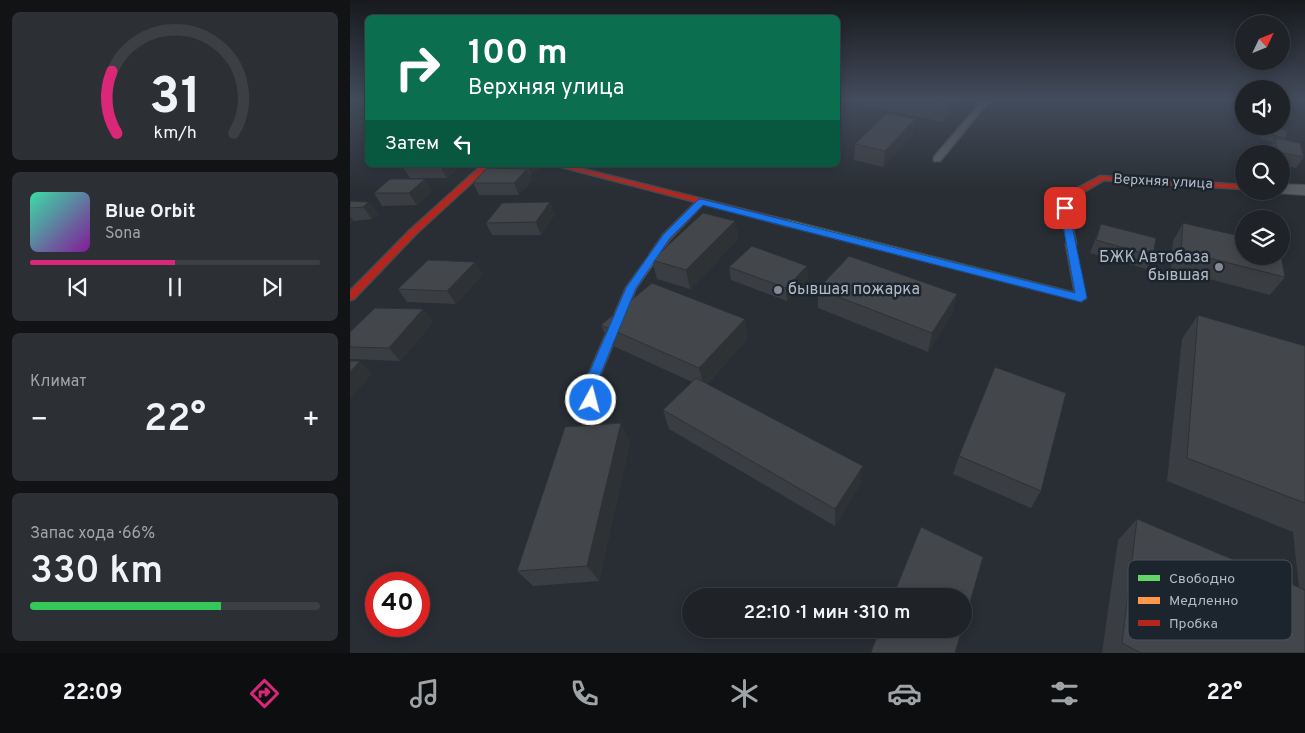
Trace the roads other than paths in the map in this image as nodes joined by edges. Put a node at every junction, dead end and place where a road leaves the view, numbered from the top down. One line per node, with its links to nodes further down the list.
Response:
1 (961, 130): 2 (lane)
2 (937, 159)
3 (485, 167): 9 (street)
4 (566, 167): 8 (street, Верхняя улица)
5 (1235, 186): 8 (street, Верхняя улица)
6 (1290, 189): 7 (street)
7 (1305, 190)
8 (701, 202): 10 (street)
9 (350, 297)
10 (593, 429)

